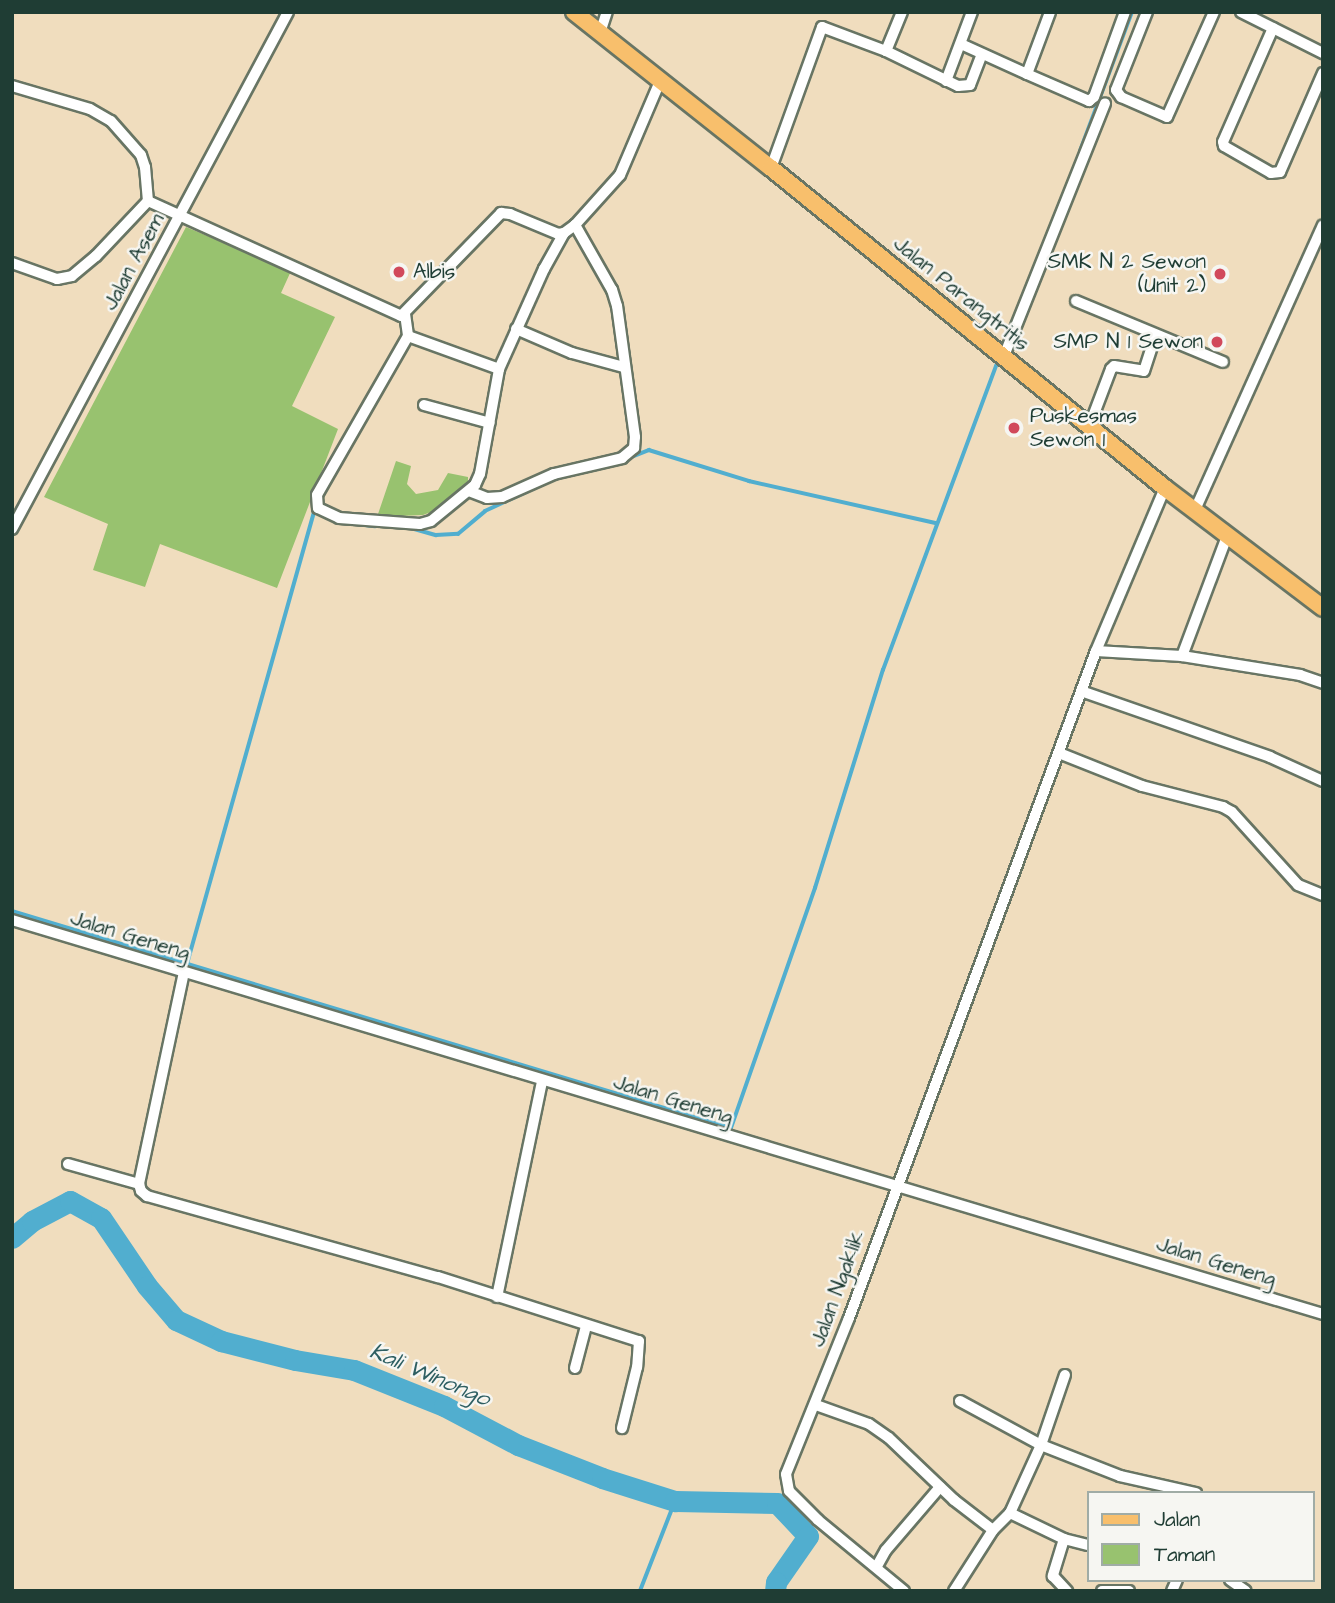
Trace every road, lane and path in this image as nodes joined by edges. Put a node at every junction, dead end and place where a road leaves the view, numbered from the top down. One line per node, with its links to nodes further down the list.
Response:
1 (288, 12): 25 (street, Jalan Asem)
2 (574, 12): 12 (main road, Jalan Parangtritis)
3 (607, 12): 12 (street)
4 (902, 12): 14 (street)
5 (972, 12): 13 (street)
6 (1050, 12): 18 (street)
7 (1125, 12): 18 (street)
8 (1147, 12): 9 (street)
9 (1214, 12)
10 (1241, 12): 11 (street)
11 (1273, 28): 15 (street); 17 (street)
12 (600, 33): 19 (main road, Jalan Parangtritis)
13 (961, 44): 16 (street); 20 (street)
14 (886, 51): 20 (street); 23 (street)
15 (1323, 53)
16 (982, 54): 18 (street); 20 (street)
17 (1323, 73)
18 (1027, 74)
19 (660, 81): 23 (main road, Jalan Parangtritis); 26 (street)
20 (946, 81)
21 (12, 86): 24 (street)
22 (1105, 103): 37 (street)
23 (771, 168): 37 (main road, Jalan Parangtritis)
24 (148, 201): 25 (street); 31 (street)
25 (182, 214): 33 (street); 47 (street, Jalan Asem)
26 (575, 225): 28 (street); 39 (street)
27 (1323, 225): 29 (street)
28 (564, 233): 33 (street); 34 (street)
29 (1311, 252): 30 (street); 46 (street)
30 (1323, 257)
31 (12, 263)
32 (1076, 301): 35 (street)
33 (405, 314): 36 (street)
34 (516, 329): 39 (street); 40 (street)
35 (1156, 335): 38 (street); 43 (street)
36 (408, 336): 40 (street); 45 (street)
37 (1004, 356): 43 (main road, Jalan Parangtritis)
38 (1223, 362)
39 (624, 367): 45 (street)
40 (499, 369): 42 (street)
41 (424, 405): 42 (street)
42 (490, 423): 45 (street)
43 (1089, 427): 44 (main road, Jalan Parangtritis)
44 (1165, 488): 46 (main road, Jalan Parangtritis); 50 (street, Jalan Ngaklik)
45 (469, 491)
46 (1195, 510): 48 (main road, Jalan Parangtritis)
47 (12, 529)
48 (1227, 536): 49 (main road, Jalan Parangtritis); 51 (street)
49 (1323, 608)
50 (1096, 651): 51 (street); 53 (street, Jalan Ngaklik)
51 (1182, 656): 52 (street)
52 (1323, 683)
53 (1081, 691): 54 (street, Jalan Ngaklik); 55 (street)
54 (1059, 754): 56 (street); 62 (street, Jalan Ngaklik)
55 (1323, 780)
56 (1323, 895)
57 (12, 920): 58 (street, Jalan Geneng)
58 (184, 972): 59 (street, Jalan Geneng); 61 (street)
59 (542, 1081): 62 (street, Jalan Geneng); 63 (street)
60 (68, 1164): 61 (street)
61 (139, 1184): 63 (street)
62 (896, 1185): 64 (street, Jalan Geneng); 69 (street, Jalan Ngaklik)
63 (497, 1297): 65 (street)
64 (1323, 1314)
65 (586, 1326): 66 (street); 70 (street)
66 (575, 1368)
67 (1065, 1375): 71 (street)
68 (960, 1401): 71 (street)
69 (816, 1405): 72 (street); 78 (street, Jalan Ngaklik)
70 (622, 1428)
71 (1041, 1445): 73 (street); 74 (street)
72 (940, 1487): 75 (street); 78 (street)
73 (1187, 1491)
74 (1010, 1513): 75 (street); 76 (street)
75 (993, 1530): 80 (street)
76 (1064, 1539): 77 (street); 81 (street)
77 (1086, 1544)
78 (877, 1566): 79 (street, Jalan Ngaklik)
79 (904, 1591)
80 (954, 1591)
81 (1067, 1591)
82 (1102, 1591): 83 (street)
83 (1129, 1591)

